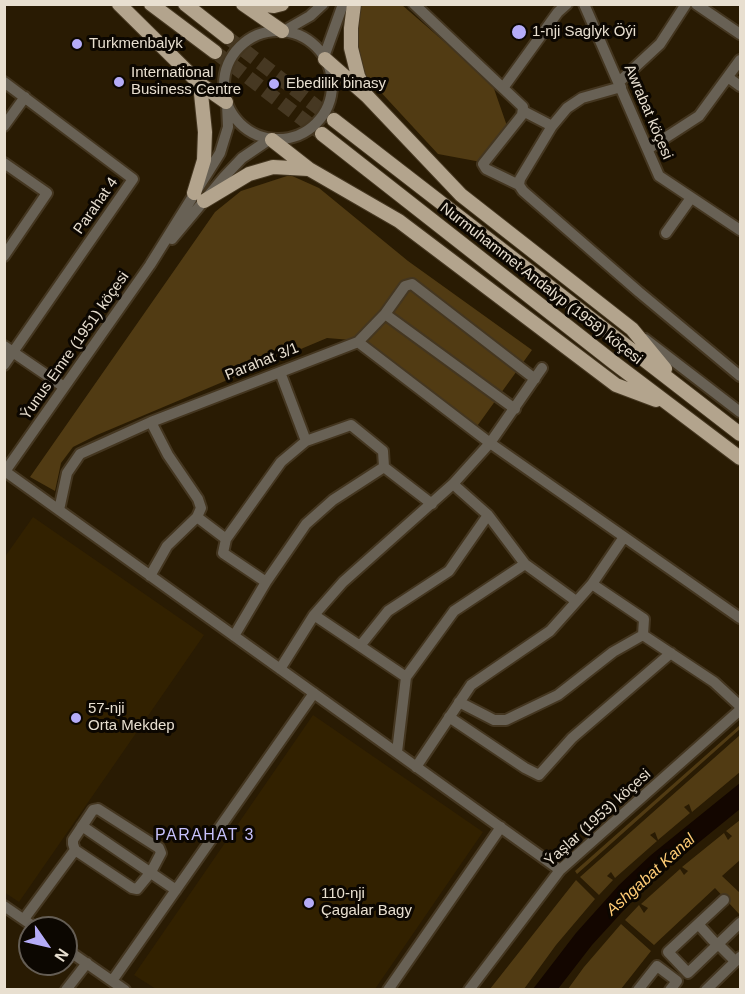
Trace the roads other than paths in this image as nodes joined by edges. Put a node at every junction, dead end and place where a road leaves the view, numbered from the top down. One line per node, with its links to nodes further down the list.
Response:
1 (119, 4): 23 (main road)
2 (151, 4): 18 (main road)
3 (185, 4): 17 (main road)
4 (243, 4): 15 (main road)
5 (253, 4): 6 (main road)
6 (282, 4)
7 (323, 4): 15 (street)
8 (343, 4): 19 (street)
9 (354, 4): 27 (main road)
10 (414, 4): 26 (street)
11 (567, 4): 26 (street)
12 (584, 4): 24 (street, Awrabat köçesi)
13 (686, 4): 24 (street)
14 (696, 4): 16 (street)
15 (283, 31): 19 (street); 29 (street)
16 (741, 34)
17 (227, 37)
18 (215, 52)
19 (324, 58): 27 (main road); 35 (street)
20 (741, 60): 21 (street)
21 (729, 78): 25 (street); 36 (street)
22 (4, 82): 28 (street, Parahat 4)
23 (201, 84): 29 (main road); 40 (main road)
24 (620, 84): 33 (street); 36 (street, Awrabat köçesi)
25 (741, 86)
26 (503, 88): 30 (street)
27 (367, 96): 46 (main road)
28 (25, 97): 32 (street); 48 (street, Parahat 4)
29 (226, 103): 35 (street); 40 (street, Ýunus Emre (1951) köçesi)
30 (523, 111): 33 (street); 39 (street)
31 (334, 120): 55 (main road, Nurmuhammet Andalyp (1958) köçesi)
32 (4, 126)
33 (552, 126): 39 (street)
34 (322, 134): 56 (main road, Nurmuhammet Andalyp (1958) köçesi)
35 (271, 139): 38 (main road); 40 (street, Ýunus Emre (1951) köçesi)
36 (648, 149): 41 (street, Awrabat köçesi)
37 (4, 163): 44 (street)
38 (309, 169): 40 (main road); 56 (main road)
39 (519, 185): 52 (street)
40 (199, 197): 54 (street, Ýunus Emre (1951) köçesi)
41 (691, 198): 42 (street, Awrabat köçesi); 43 (street)
42 (741, 230)
43 (666, 233)
44 (5, 254)
45 (385, 314): 47 (street); 53 (street); 57 (street)
46 (632, 329): 55 (main road); 58 (street)
47 (358, 342): 51 (street, Parahat 3/1); 62 (street)
48 (9, 349): 49 (street); 54 (street)
49 (4, 365)
50 (542, 368): 53 (street)
51 (280, 372): 59 (street, Parahat 3/1); 61 (street)
52 (741, 376)
53 (535, 379): 57 (street)
54 (64, 387): 65 (street, Ýunus Emre (1951) köçesi)
55 (681, 390): 60 (main road, Nurmuhammet Andalyp (1958) köçesi)
56 (670, 405): 63 (main road, Nurmuhammet Andalyp (1958) köçesi)
57 (515, 408): 62 (street)
58 (741, 412)
59 (152, 422): 68 (street, Parahat 3/1); 70 (street)
60 (741, 434)
61 (306, 441): 64 (street); 72 (street)
62 (490, 443): 66 (street); 71 (street)
63 (741, 458)
64 (384, 467): 67 (street); 75 (street)
65 (5, 473): 68 (street)
66 (453, 484): 67 (street); 69 (street)
67 (432, 504): 78 (street)
68 (59, 510): 74 (street)
69 (488, 515): 73 (street); 82 (street)
70 (197, 517): 72 (street); 74 (street)
71 (624, 537): 76 (street); 79 (street)
72 (226, 539): 75 (street)
73 (525, 564): 77 (street); 85 (street)
74 (150, 576): 81 (street)
75 (266, 582): 81 (street)
76 (592, 584): 77 (street); 80 (street)
77 (576, 601): 87 (street)
78 (314, 615): 82 (street); 84 (street)
79 (741, 618)
80 (643, 635): 83 (street); 87 (street)
81 (234, 636): 84 (street)
82 (360, 646): 85 (street)
83 (671, 653): 88 (street); 89 (street)
84 (280, 669): 86 (street)
85 (406, 676): 90 (street)
86 (314, 693): 90 (street); 97 (street)
87 (459, 702): 89 (street)
88 (741, 708): 95 (street, Ýaşlar (1953) köçesi)
89 (449, 717): 91 (street)
90 (397, 753): 91 (street)
91 (416, 767): 93 (street)
92 (82, 826): 94 (street); 96 (street); 96 (street)
93 (501, 827): 95 (street); 111 (street)
94 (75, 850): 96 (street); 101 (street)
95 (560, 870): 112 (street, Ýaşlar (1953) köçesi)
96 (151, 872): 97 (street)
97 (176, 890): 108 (street)
98 (724, 900): 103 (street)
99 (4, 906): 100 (street)
100 (19, 916)
101 (26, 916)
102 (741, 923): 104 (street)
103 (698, 924): 104 (street); 104 (street)
104 (718, 944): 106 (street)
105 (78, 957): 107 (street)
106 (738, 959): 115 (street)
107 (87, 963): 108 (street); 109 (street)
108 (112, 981): 110 (street)
109 (66, 990)
110 (125, 990)
111 (388, 990)
112 (469, 990)
113 (638, 990): 114 (street)
114 (670, 990)
115 (706, 990)

